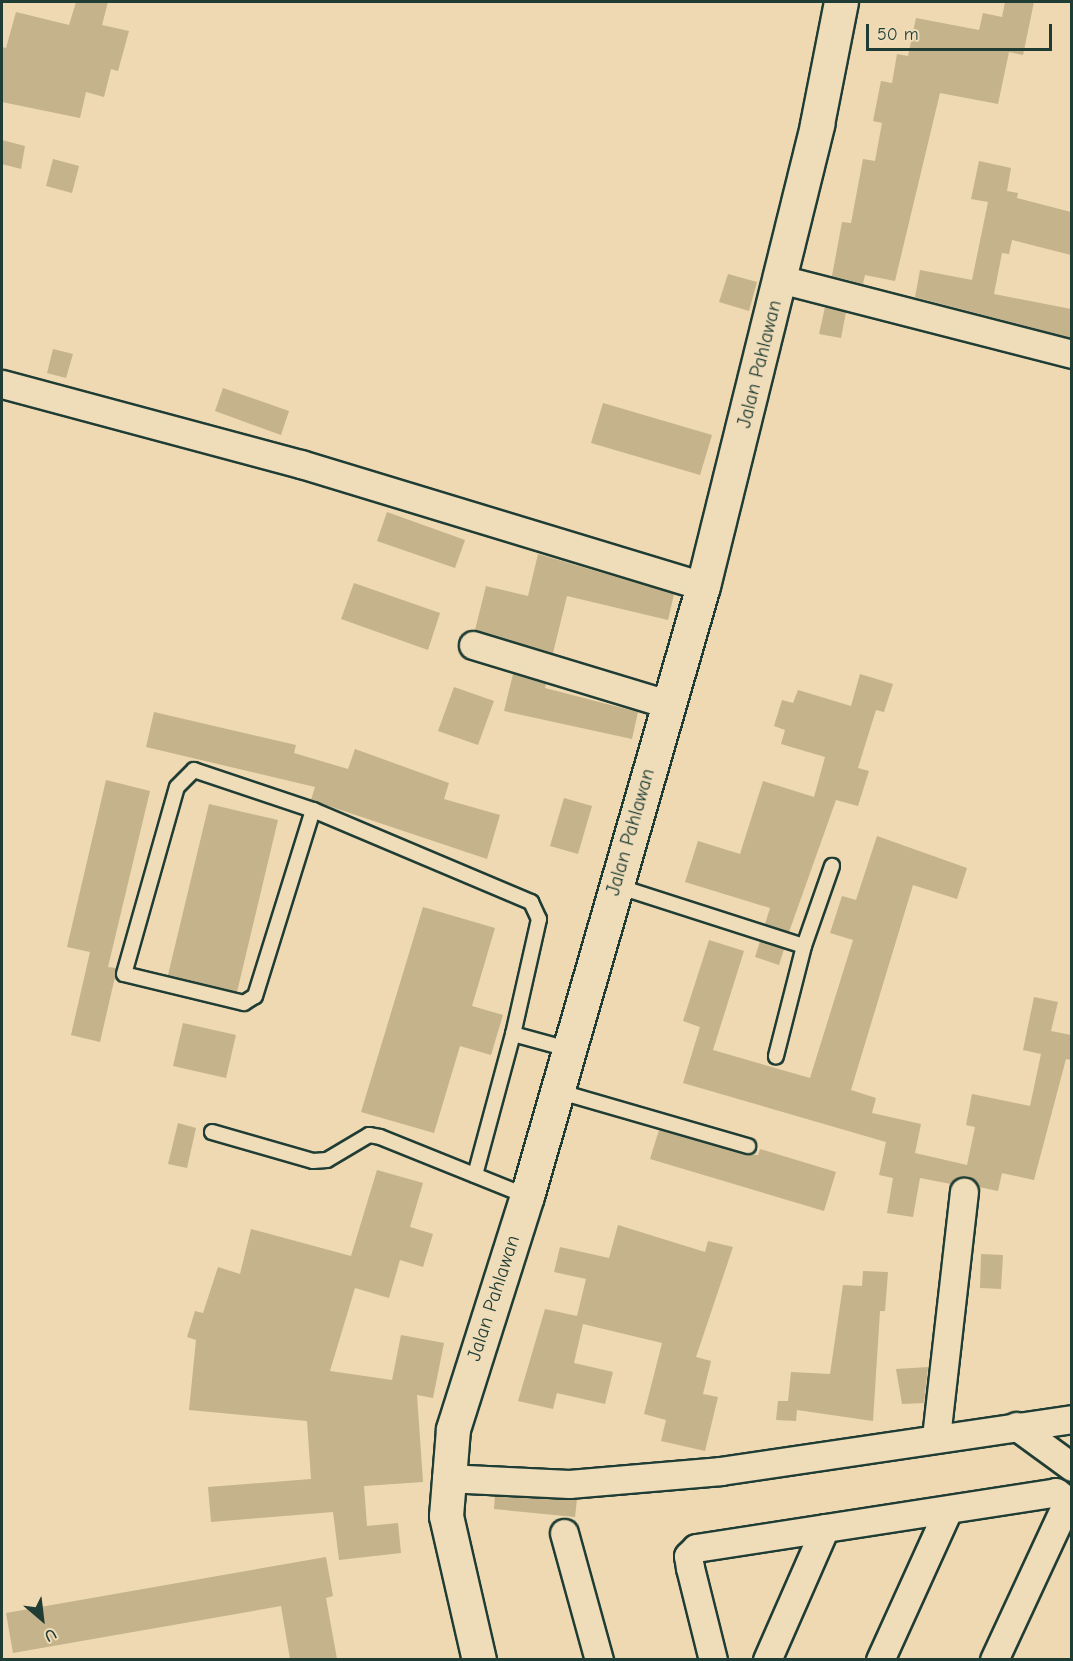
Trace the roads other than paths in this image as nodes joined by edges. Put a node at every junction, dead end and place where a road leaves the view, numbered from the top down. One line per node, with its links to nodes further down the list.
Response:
1 (841, 2): 2 (street, Jalan Pahlawan)
2 (780, 279): 3 (street); 5 (street, Jalan Pahlawan)
3 (1071, 354)
4 (2, 384): 5 (street)
5 (703, 586): 7 (street, Jalan Pahlawan)
6 (473, 645): 7 (street)
7 (668, 704): 10 (street, Jalan Pahlawan)
8 (313, 810): 8 (lane); 12 (lane)
9 (832, 866): 11 (lane)
10 (615, 885): 11 (lane); 13 (street, Jalan Pahlawan)
11 (804, 946): 14 (lane)
12 (513, 1034): 13 (lane); 18 (lane)
13 (568, 1049): 15 (street, Jalan Pahlawan)
14 (776, 1056)
15 (557, 1091): 17 (lane); 20 (street, Jalan Pahlawan)
16 (212, 1132): 18 (lane)
17 (748, 1146)
18 (475, 1175): 20 (lane)
19 (964, 1192): 23 (street)
20 (527, 1196): 25 (street, Jalan Pahlawan)
21 (1071, 1419): 22 (street)
22 (1016, 1426): 23 (street); 24 (street)
23 (936, 1437): 25 (street)
24 (1071, 1467)
25 (446, 1478): 29 (street, Jalan Pahlawan)
26 (948, 1510): 27 (street); 33 (street); 34 (street)
27 (825, 1528): 31 (street); 32 (street)
28 (564, 1533): 30 (street)
29 (479, 1659)
30 (599, 1659)
31 (713, 1659)
32 (767, 1659)
33 (880, 1659)
34 (994, 1659)

